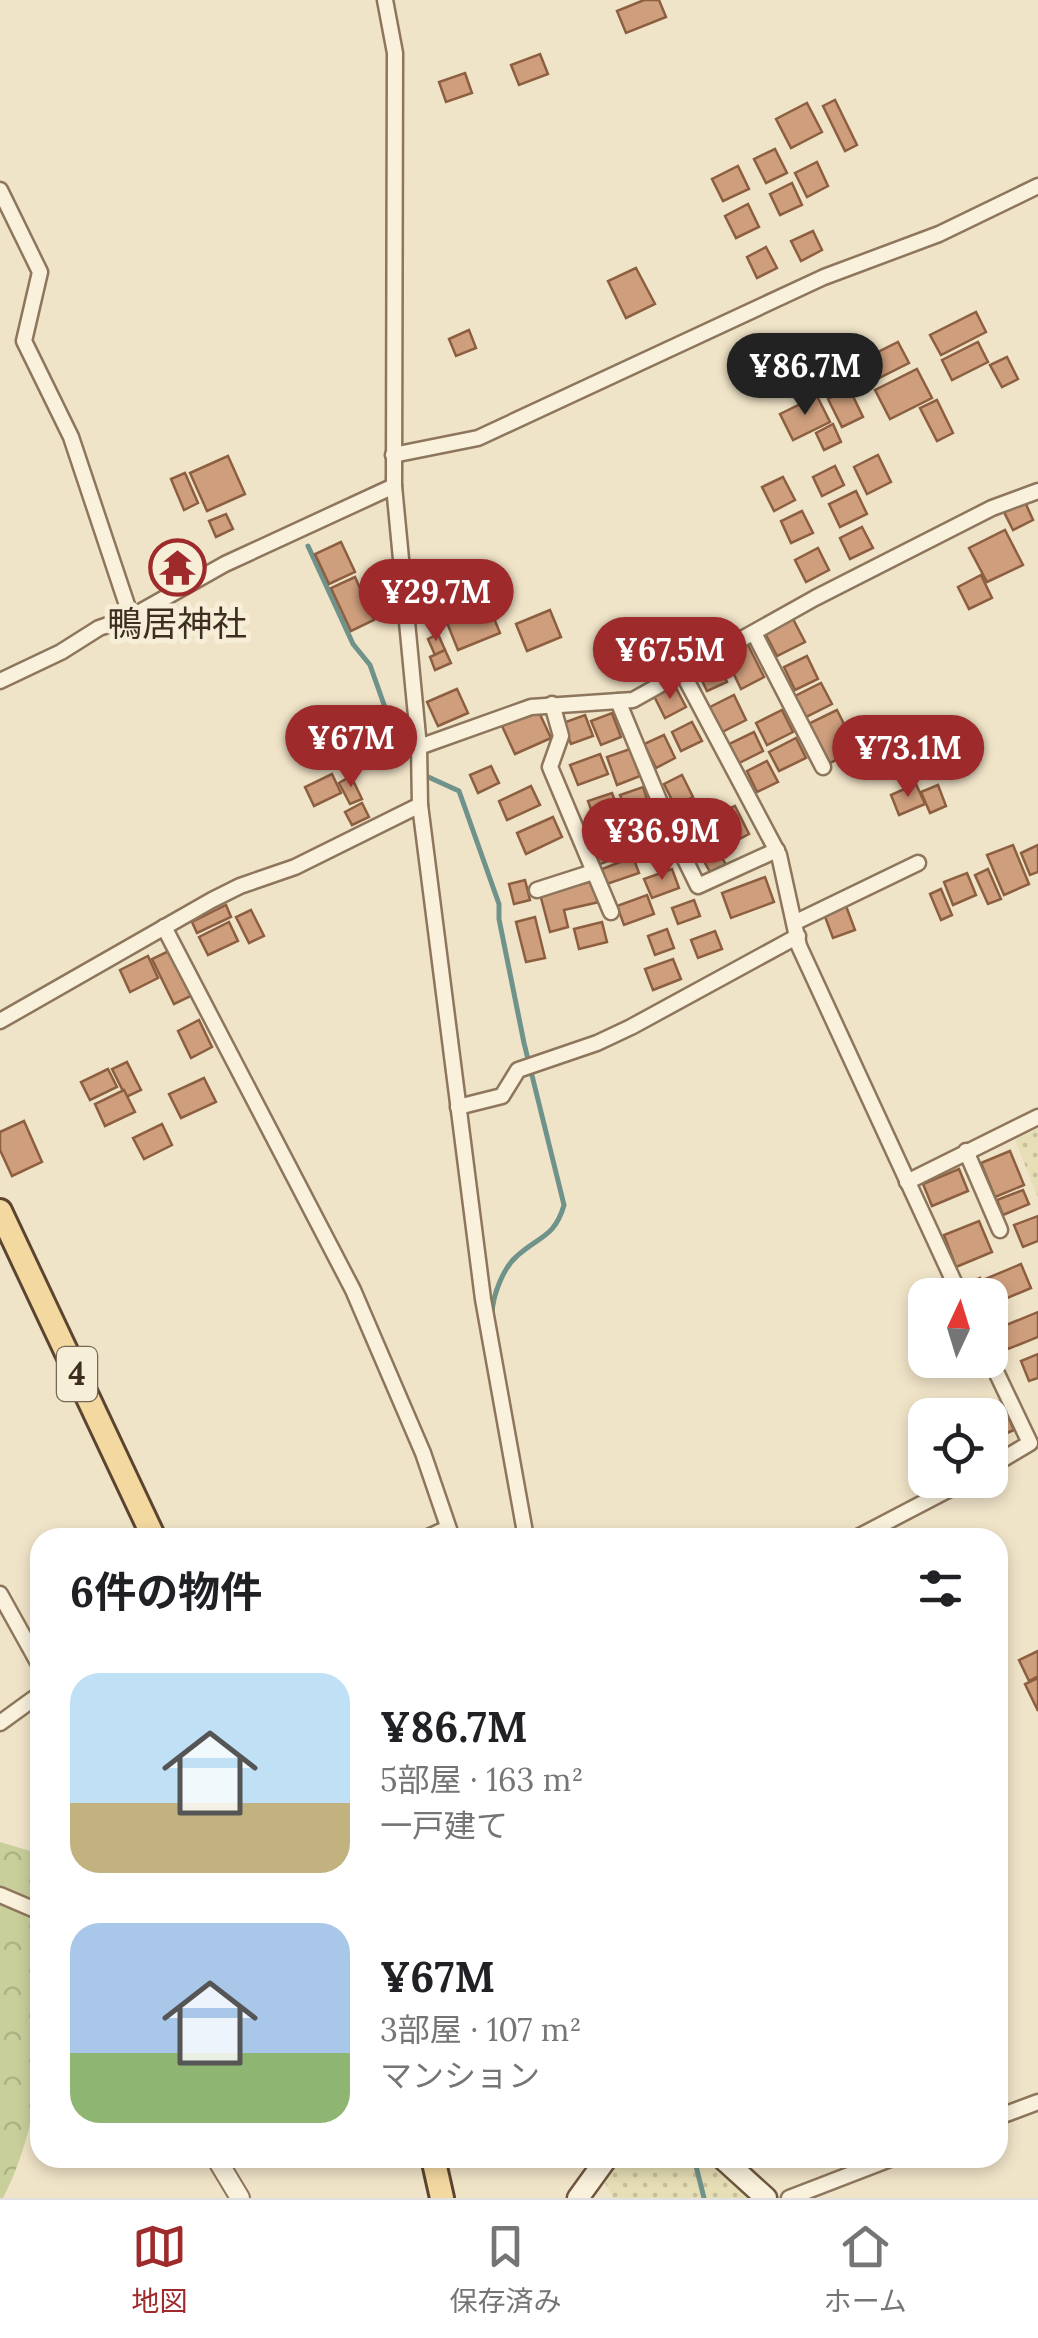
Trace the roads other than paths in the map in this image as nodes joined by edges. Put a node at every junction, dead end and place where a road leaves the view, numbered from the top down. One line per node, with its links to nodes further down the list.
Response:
1 (385, 0): 4 (street)
2 (1038, 186): 4 (street)
3 (0, 190): 7 (street)
4 (393, 455): 5 (street)
5 (394, 486): 7 (street); 13 (street)
6 (1038, 491): 8 (street)
7 (130, 617): 10 (street)
8 (754, 633): 9 (street); 14 (street)
9 (682, 672): 11 (street); 16 (street)
10 (0, 682)
11 (618, 700): 12 (street); 16 (street)
12 (552, 704): 13 (street); 18 (street)
13 (419, 747): 15 (street)
14 (822, 768)
15 (420, 805): 21 (street); 24 (street)
16 (776, 850): 22 (street)
17 (918, 863): 22 (street)
18 (593, 872): 19 (street); 20 (street)
19 (537, 890)
20 (611, 912)
21 (164, 926): 23 (street); 35 (street)
22 (797, 929): 24 (street); 27 (street)
23 (0, 1021)
24 (458, 1106): 36 (street)
25 (1038, 1118): 26 (street)
26 (966, 1151): 27 (street); 29 (street)
27 (907, 1182): 30 (street)
28 (0, 1210): 34 (main road, 4)
29 (1000, 1230)
30 (952, 1278)
31 (999, 1378): 32 (street)
32 (1008, 1456)
33 (933, 1498): 37 (street)
34 (149, 1528)
35 (448, 1528)
36 (524, 1528)
37 (875, 1528)
38 (0, 1594): 39 (street)
39 (30, 1648)
40 (30, 1701): 41 (street)
41 (0, 1723)
42 (0, 1895): 43 (street)
43 (30, 1908)
44 (1038, 2102): 45 (street)
45 (1008, 2113)
46 (222, 2168): 51 (street)
47 (436, 2168): 52 (main road)
48 (600, 2168): 53 (main road)
49 (733, 2168): 54 (main road)
50 (868, 2168): 55 (street)
51 (240, 2198)
52 (442, 2198)
53 (578, 2198)
54 (766, 2198)
55 (788, 2198)

